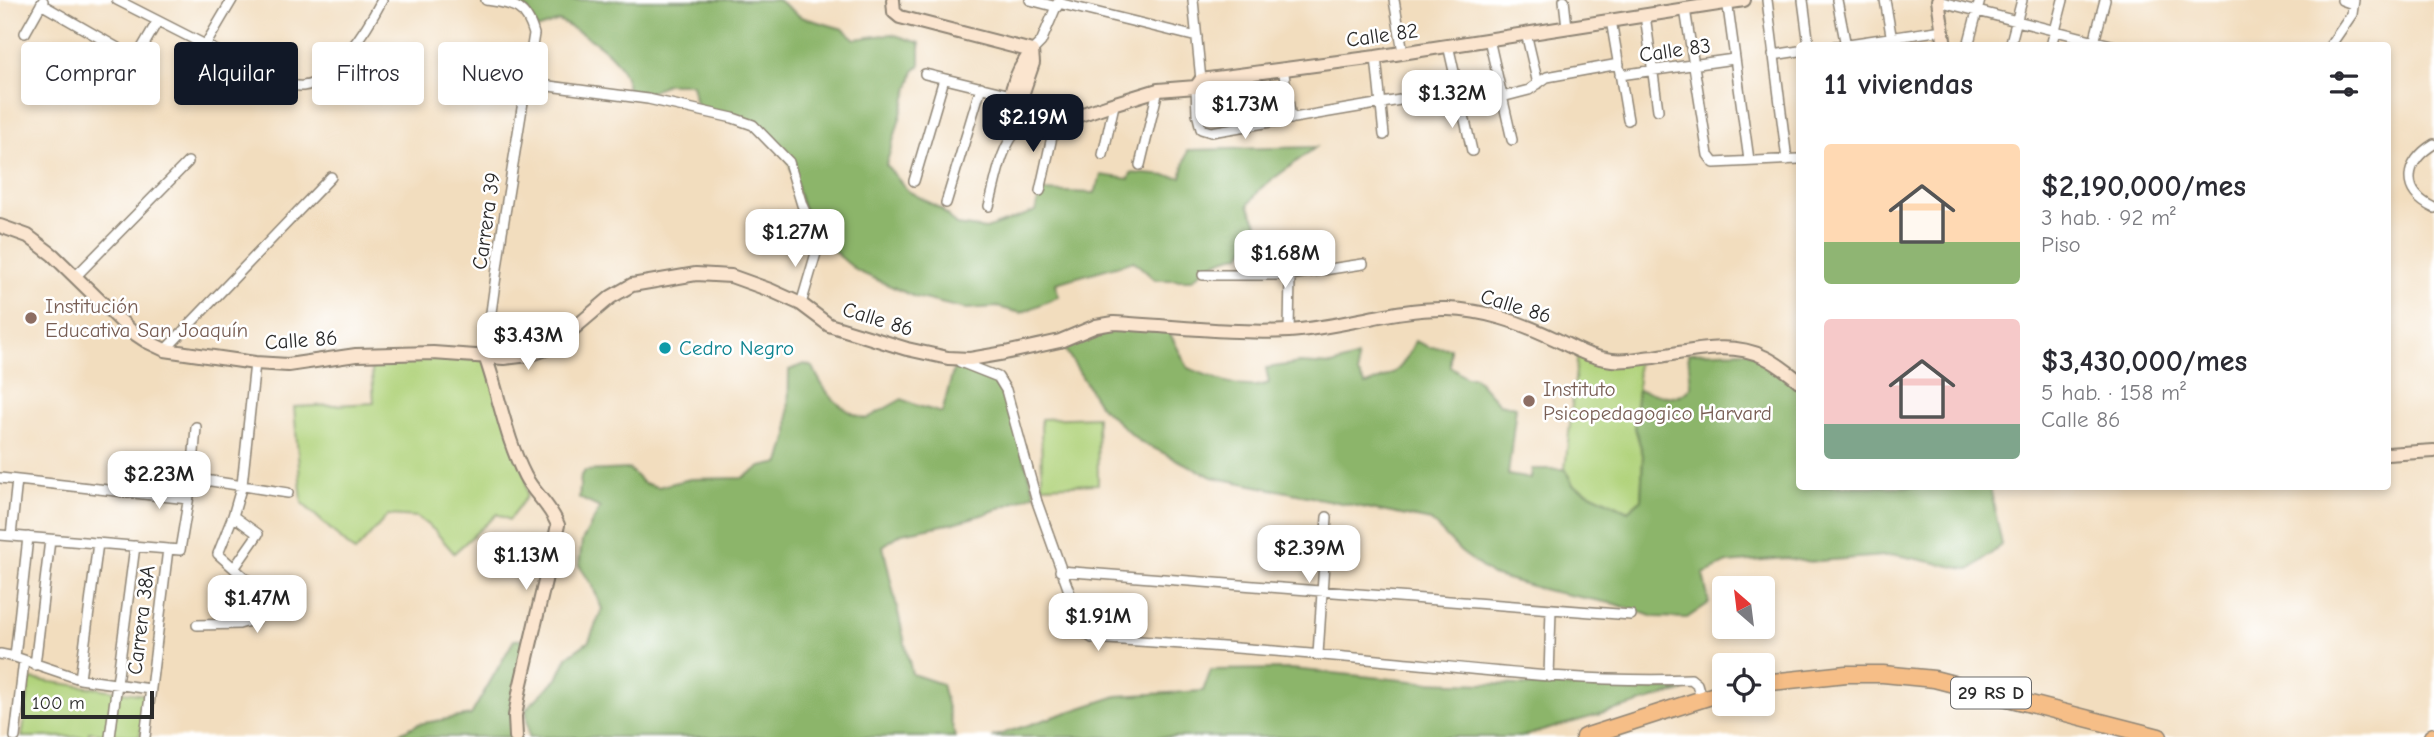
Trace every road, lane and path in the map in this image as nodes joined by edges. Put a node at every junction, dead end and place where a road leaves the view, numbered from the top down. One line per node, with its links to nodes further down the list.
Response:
1 (117, 0): 23 (street)
2 (382, 0): 70 (street)
3 (486, 0): 44 (street, Carrera 39)
4 (1030, 0): 24 (street)
5 (1193, 0): 37 (street)
6 (1394, 0): 57 (street)
7 (1564, 0): 32 (street)
8 (1744, 0): 19 (main road, Calle 82)
9 (1767, 0): 58 (street)
10 (1803, 0): 45 (street)
11 (1837, 0): 46 (street)
12 (1885, 0): 39 (street)
13 (1938, 0): 27 (street); 33 (main road)
14 (1980, 0): 27 (street)
15 (2022, 0): 30 (street)
16 (2063, 0): 34 (street)
17 (2105, 0): 52 (street)
18 (2342, 0): 22 (street)
19 (1727, 1): 26 (main road, Calle 82); 60 (street)
20 (43, 2): 35 (street); 40 (street)
21 (227, 2): 43 (street)
22 (2354, 2): 53 (street)
23 (128, 3): 31 (street)
24 (1058, 3): 37 (street); 55 (street)
25 (893, 6): 55 (main road)
26 (1685, 9): 28 (main road, Calle 82); 62 (street)
27 (1976, 10): 30 (street); 48 (street)
28 (1645, 15): 29 (main road, Calle 82); 64 (street)
29 (1611, 20): 32 (main road, Calle 82); 61 (street)
30 (2017, 20): 34 (street); 49 (street)
31 (157, 22): 41 (street); 42 (street)
32 (1567, 27): 36 (main road, Calle 82)
33 (1943, 30): 39 (street); 47 (main road)
34 (2055, 30): 50 (street); 51 (street)
35 (25, 33)
36 (1526, 33): 38 (main road, Calle 82); 69 (street)
37 (1197, 37): 68 (street)
38 (1489, 39): 54 (main road, Calle 82); 76 (street)
39 (1892, 41)
40 (108, 42)
41 (145, 42)
42 (202, 42)
43 (207, 42)
44 (533, 42)
45 (1808, 42)
46 (1845, 42)
47 (1944, 42)
48 (1969, 42)
49 (2011, 42)
50 (2052, 42)
51 (2090, 42)
52 (2093, 42)
53 (2333, 42)
54 (1448, 45): 57 (main road, Calle 82); 74 (street)
55 (1032, 51): 75 (main road); 84 (main road)
56 (1796, 51): 58 (street)
57 (1403, 52): 59 (main road, Calle 82)
58 (1773, 55): 93 (street)
59 (1376, 57): 63 (main road, Calle 82); 77 (street)
60 (1734, 59): 62 (street, Calle 83); 92 (street)
61 (1619, 64): 66 (street); 69 (street, Calle 83)
62 (1693, 65): 64 (street, Calle 83); 92 (street)
63 (1283, 68): 68 (main road, Calle 82); 82 (street)
64 (1653, 70): 66 (street, Calle 83); 81 (street)
65 (925, 74): 67 (street)
66 (1620, 75): 83 (street)
67 (944, 79): 72 (street); 97 (street)
68 (1198, 84): 73 (main road, Calle 82); 82 (street)
69 (1538, 84): 76 (street, Calle 83)
70 (298, 85)
71 (548, 86): 107 (street)
72 (982, 87): 75 (street); 99 (street)
73 (1158, 90): 80 (main road, Calle 82); 95 (street)
74 (1459, 90): 77 (street); 78 (street)
75 (1011, 95): 85 (main road)
76 (1502, 97): 78 (street, Calle 83); 87 (street)
77 (1381, 103): 82 (street); 86 (street)
78 (1461, 103): 89 (street)
79 (522, 105): 110 (street, Carrera 39)
80 (1114, 105): 84 (main road, Calle 82); 90 (street)
81 (1658, 110)
82 (1292, 119)
83 (1628, 121)
84 (1053, 123): 85 (main road, Calle 82); 98 (street)
85 (1019, 128): 100 (street)
86 (1384, 135)
87 (1512, 140)
88 (2434, 144): 101 (street)
89 (1472, 151)
90 (1103, 155)
91 (1796, 159): 93 (street)
92 (1749, 160): 93 (street)
93 (1787, 160)
94 (188, 162): 106 (street)
95 (1140, 164)
96 (331, 177): 109 (street)
97 (914, 181)
98 (1040, 191)
99 (946, 203)
100 (989, 206)
101 (2434, 208)
102 (0, 226): 106 (main road, Calle 86)
103 (1363, 264): 105 (street)
104 (1203, 275): 105 (street)
105 (1290, 275): 108 (street)
106 (76, 276): 109 (main road, Calle 86)
107 (801, 304): 110 (main road, Calle 86); 111 (main road, Calle 86)
108 (1289, 331): 111 (main road, Calle 86); 113 (main road, Calle 86)
109 (165, 350): 112 (main road, Calle 86)
110 (485, 356): 112 (main road, Calle 86); 154 (main road, Carrera 39)
111 (948, 358): 133 (street)
112 (255, 363): 120 (street)
113 (1796, 379)
114 (196, 427): 118 (street)
115 (2434, 451): 116 (main road)
116 (2391, 454)
117 (0, 478): 119 (street)
118 (192, 478): 120 (street); 122 (street)
119 (17, 480): 122 (street); 126 (street)
120 (242, 485): 121 (street); 123 (street)
121 (288, 493)
122 (188, 499): 131 (street)
123 (233, 516): 132 (street); 132 (street)
124 (1327, 517): 135 (street)
125 (0, 535): 126 (street)
126 (11, 536): 127 (street)
127 (28, 537): 128 (street); 142 (street)
128 (50, 540): 129 (street); 143 (street)
129 (98, 543): 130 (street); 145 (street)
130 (135, 546): 131 (street); 147 (street)
131 (168, 550): 148 (street, Carrera 38A)
132 (234, 567): 136 (street)
133 (1060, 571): 135 (street); 141 (street)
134 (290, 584): 136 (street)
135 (1324, 590): 137 (street); 141 (street)
136 (272, 602): 139 (street)
137 (1551, 609): 138 (street); 144 (street)
138 (1631, 615)
139 (197, 625)
140 (0, 654): 142 (street)
141 (1318, 654): 144 (street)
142 (19, 659): 143 (street); 151 (street)
143 (35, 665): 145 (street)
144 (1549, 677): 150 (street)
145 (80, 679): 147 (street)
146 (1775, 682): 156 (highway, 29 RS D)
147 (117, 685): 148 (street); 152 (street)
148 (150, 689): 153 (street, Carrera 38A)
149 (1712, 695): 150 (highway)
150 (1701, 698): 155 (highway)
151 (15, 737)
152 (110, 737)
153 (145, 737)
154 (516, 737)
155 (1584, 737)
156 (2159, 737)

